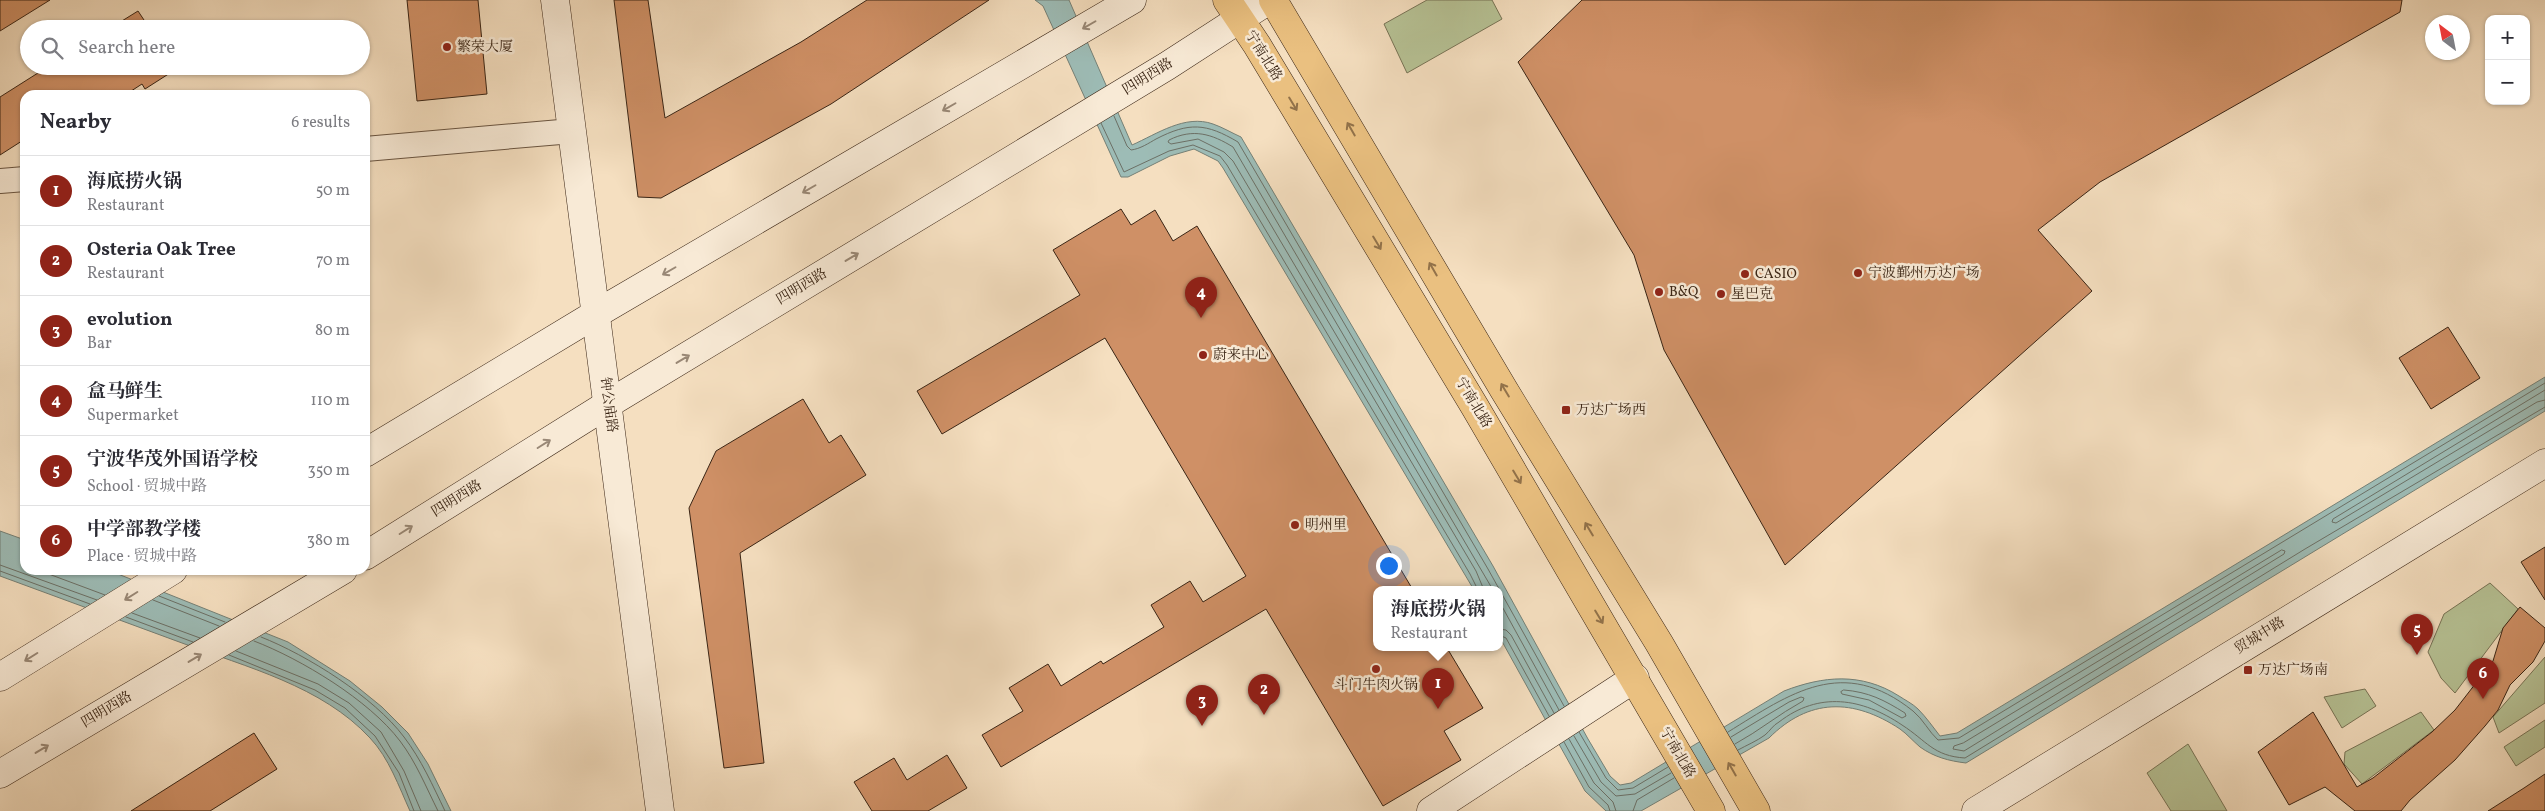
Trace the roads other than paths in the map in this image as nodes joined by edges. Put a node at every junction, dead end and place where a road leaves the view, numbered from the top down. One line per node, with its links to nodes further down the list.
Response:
1 (555, 0): 6 (main road, 钟公庙路)
2 (1132, 0): 10 (main road, one-way to 10)
3 (1269, 0): 5 (main road, 四明西路)
4 (1273, 0): 23 (main road, one-way to 4)
5 (1233, 9): 11 (main road, 四明西路, one-way to 5); 18 (main road, 宁南北路, one-way to 18)
6 (572, 131): 7 (street); 10 (main road, 钟公庙路)
7 (370, 149)
8 (20, 179): 9 (street)
9 (0, 181)
10 (594, 315): 11 (main road, 钟公庙路); 12 (main road)
11 (608, 404): 14 (main road, 四明西路, one-way to 11); 20 (main road, 钟公庙路)
12 (370, 450)
13 (2545, 463): 24 (main road, 贸城中路)
14 (370, 553)
15 (165, 575): 17 (main road, one-way to 17)
16 (335, 575): 19 (main road, 四明西路, one-way to 16)
17 (0, 677)
18 (1635, 678): 21 (main road); 22 (main road, 宁南北路)
19 (0, 774)
20 (660, 811)
21 (1431, 811)
22 (1711, 811)
23 (1756, 811)
24 (1976, 811)

